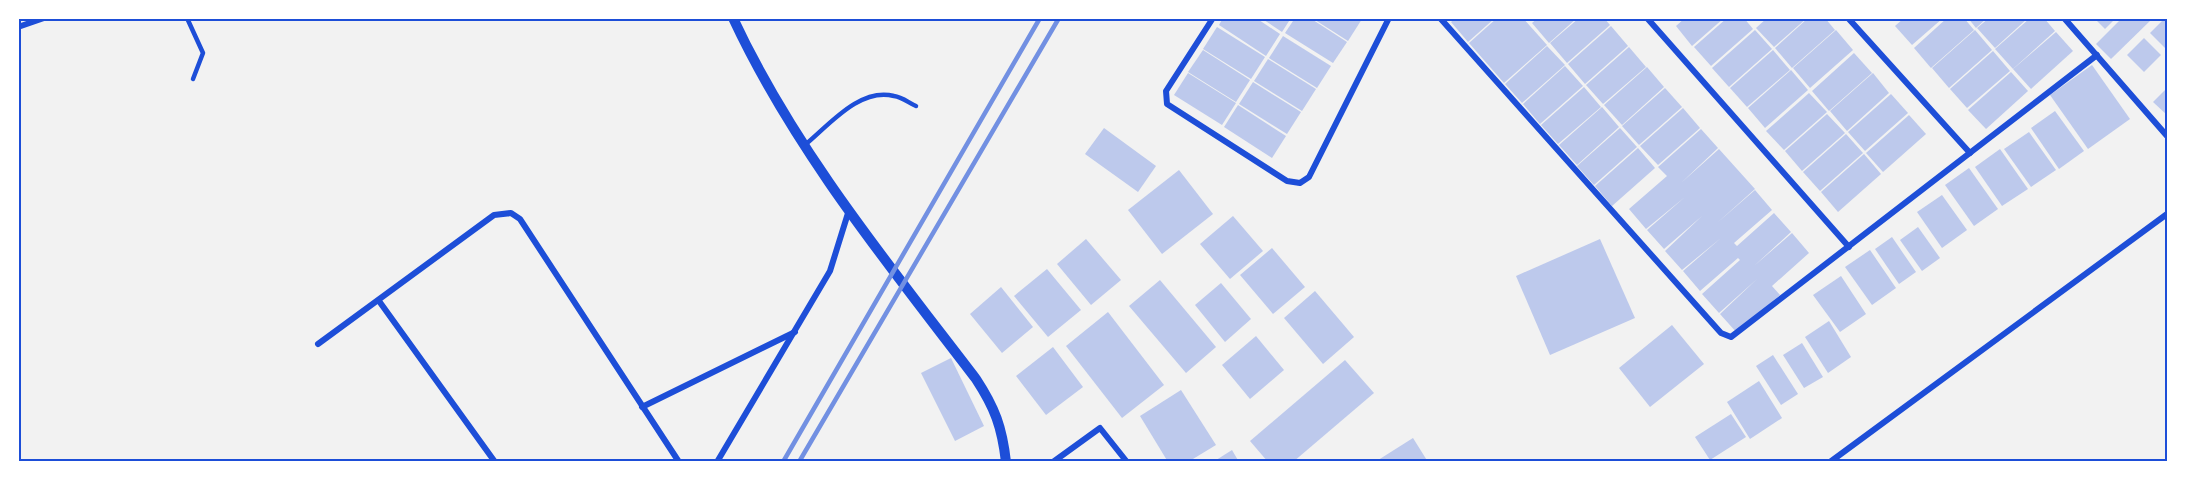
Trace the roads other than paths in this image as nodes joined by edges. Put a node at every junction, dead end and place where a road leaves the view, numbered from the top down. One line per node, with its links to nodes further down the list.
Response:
1 (44, 18): 10 (street)
2 (187, 18): 12 (lane)
3 (733, 18): 15 (street)
4 (1213, 18): 5 (street)
5 (1389, 18)
6 (1440, 18): 19 (street)
7 (1647, 18): 19 (street)
8 (1848, 18): 16 (street)
9 (2064, 18): 11 (street)
10 (18, 27)
11 (2097, 55): 14 (street); 16 (street)
12 (193, 79)
13 (916, 106): 15 (lane)
14 (2167, 136)
15 (806, 144): 17 (street)
16 (1970, 153): 19 (street)
17 (849, 210): 21 (street); 27 (street)
18 (2167, 214): 30 (street)
19 (1849, 247)
20 (379, 301): 22 (street); 23 (street); 24 (street)
21 (795, 332): 23 (street); 26 (street)
22 (318, 344)
23 (642, 407): 25 (street)
24 (495, 462)
25 (679, 462)
26 (717, 462)
27 (1006, 462)
28 (1053, 462): 29 (street)
29 (1127, 462)
30 (1830, 462)

